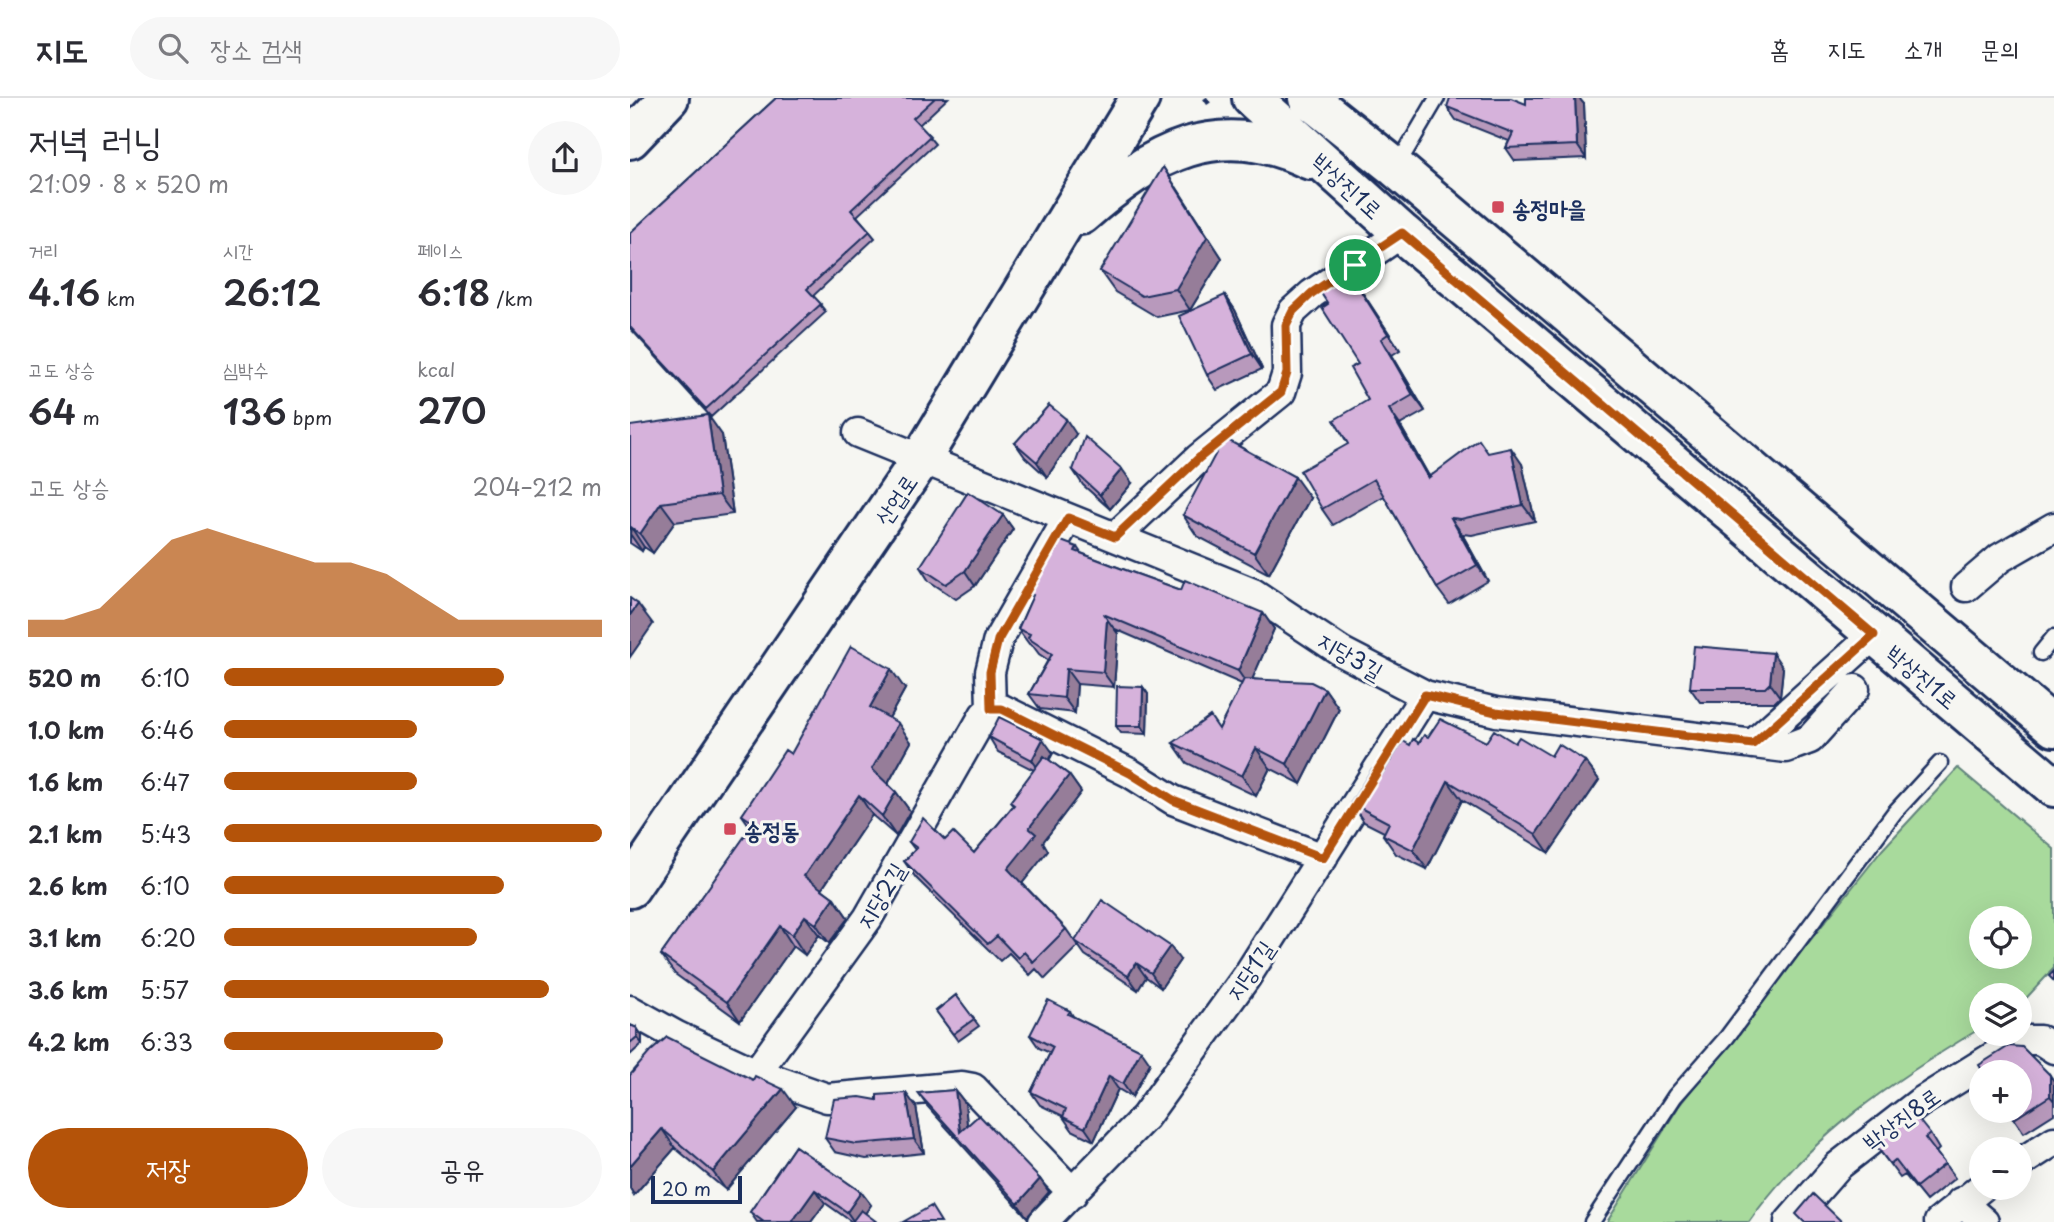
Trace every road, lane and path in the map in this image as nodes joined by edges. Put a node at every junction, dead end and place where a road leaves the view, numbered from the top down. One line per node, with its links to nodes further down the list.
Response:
1 (668, 98): 8 (street)
2 (1140, 98): 12 (street, 산업로)
3 (1252, 98): 10 (street, 박상진1로)
4 (1308, 98): 7 (street, 박상진1로)
5 (1328, 98): 7 (street)
6 (1437, 98): 9 (lane)
7 (1354, 133): 9 (street, 박상진1로)
8 (630, 139)
9 (1396, 168): 25 (street, 박상진1로)
10 (1331, 170): 11 (street, 박상진1로); 12 (street)
11 (1402, 233): 17 (street); 19 (street, 박상진1로)
12 (1058, 234): 14 (street, 산업로)
13 (858, 433): 14 (street, 지당3길)
14 (921, 459): 15 (street, 지당3길); 30 (street, 산업로)
15 (1068, 518): 17 (street, 지당3길); 24 (street)
16 (2054, 527): 18 (street)
17 (1115, 537): 23 (street, 지당3길)
18 (1966, 587)
19 (1874, 635): 26 (street); 28 (street, 박상진1로)
20 (2054, 637): 21 (lane)
21 (2041, 653)
22 (1855, 689): 26 (street, 지당3길)
23 (1425, 695): 26 (street, 지당3길); 29 (street, 지당1길)
24 (991, 709): 29 (street); 33 (street, 지당2길)
25 (2054, 727)
26 (1753, 744)
27 (1940, 763): 40 (lane)
28 (2054, 787)
29 (1323, 858): 36 (street, 지당1길)
30 (630, 888)
31 (630, 1010): 33 (street)
32 (2043, 1044): 41 (street, 박상진8로)
33 (756, 1073): 36 (street)
34 (2054, 1140): 35 (street)
35 (2032, 1155)
36 (1073, 1193): 39 (street, 지당1길)
37 (1969, 1197): 42 (street)
38 (1973, 1200): 43 (street)
39 (1043, 1222)
40 (1592, 1222)
41 (1789, 1222)
42 (1939, 1222)
43 (1984, 1222)

